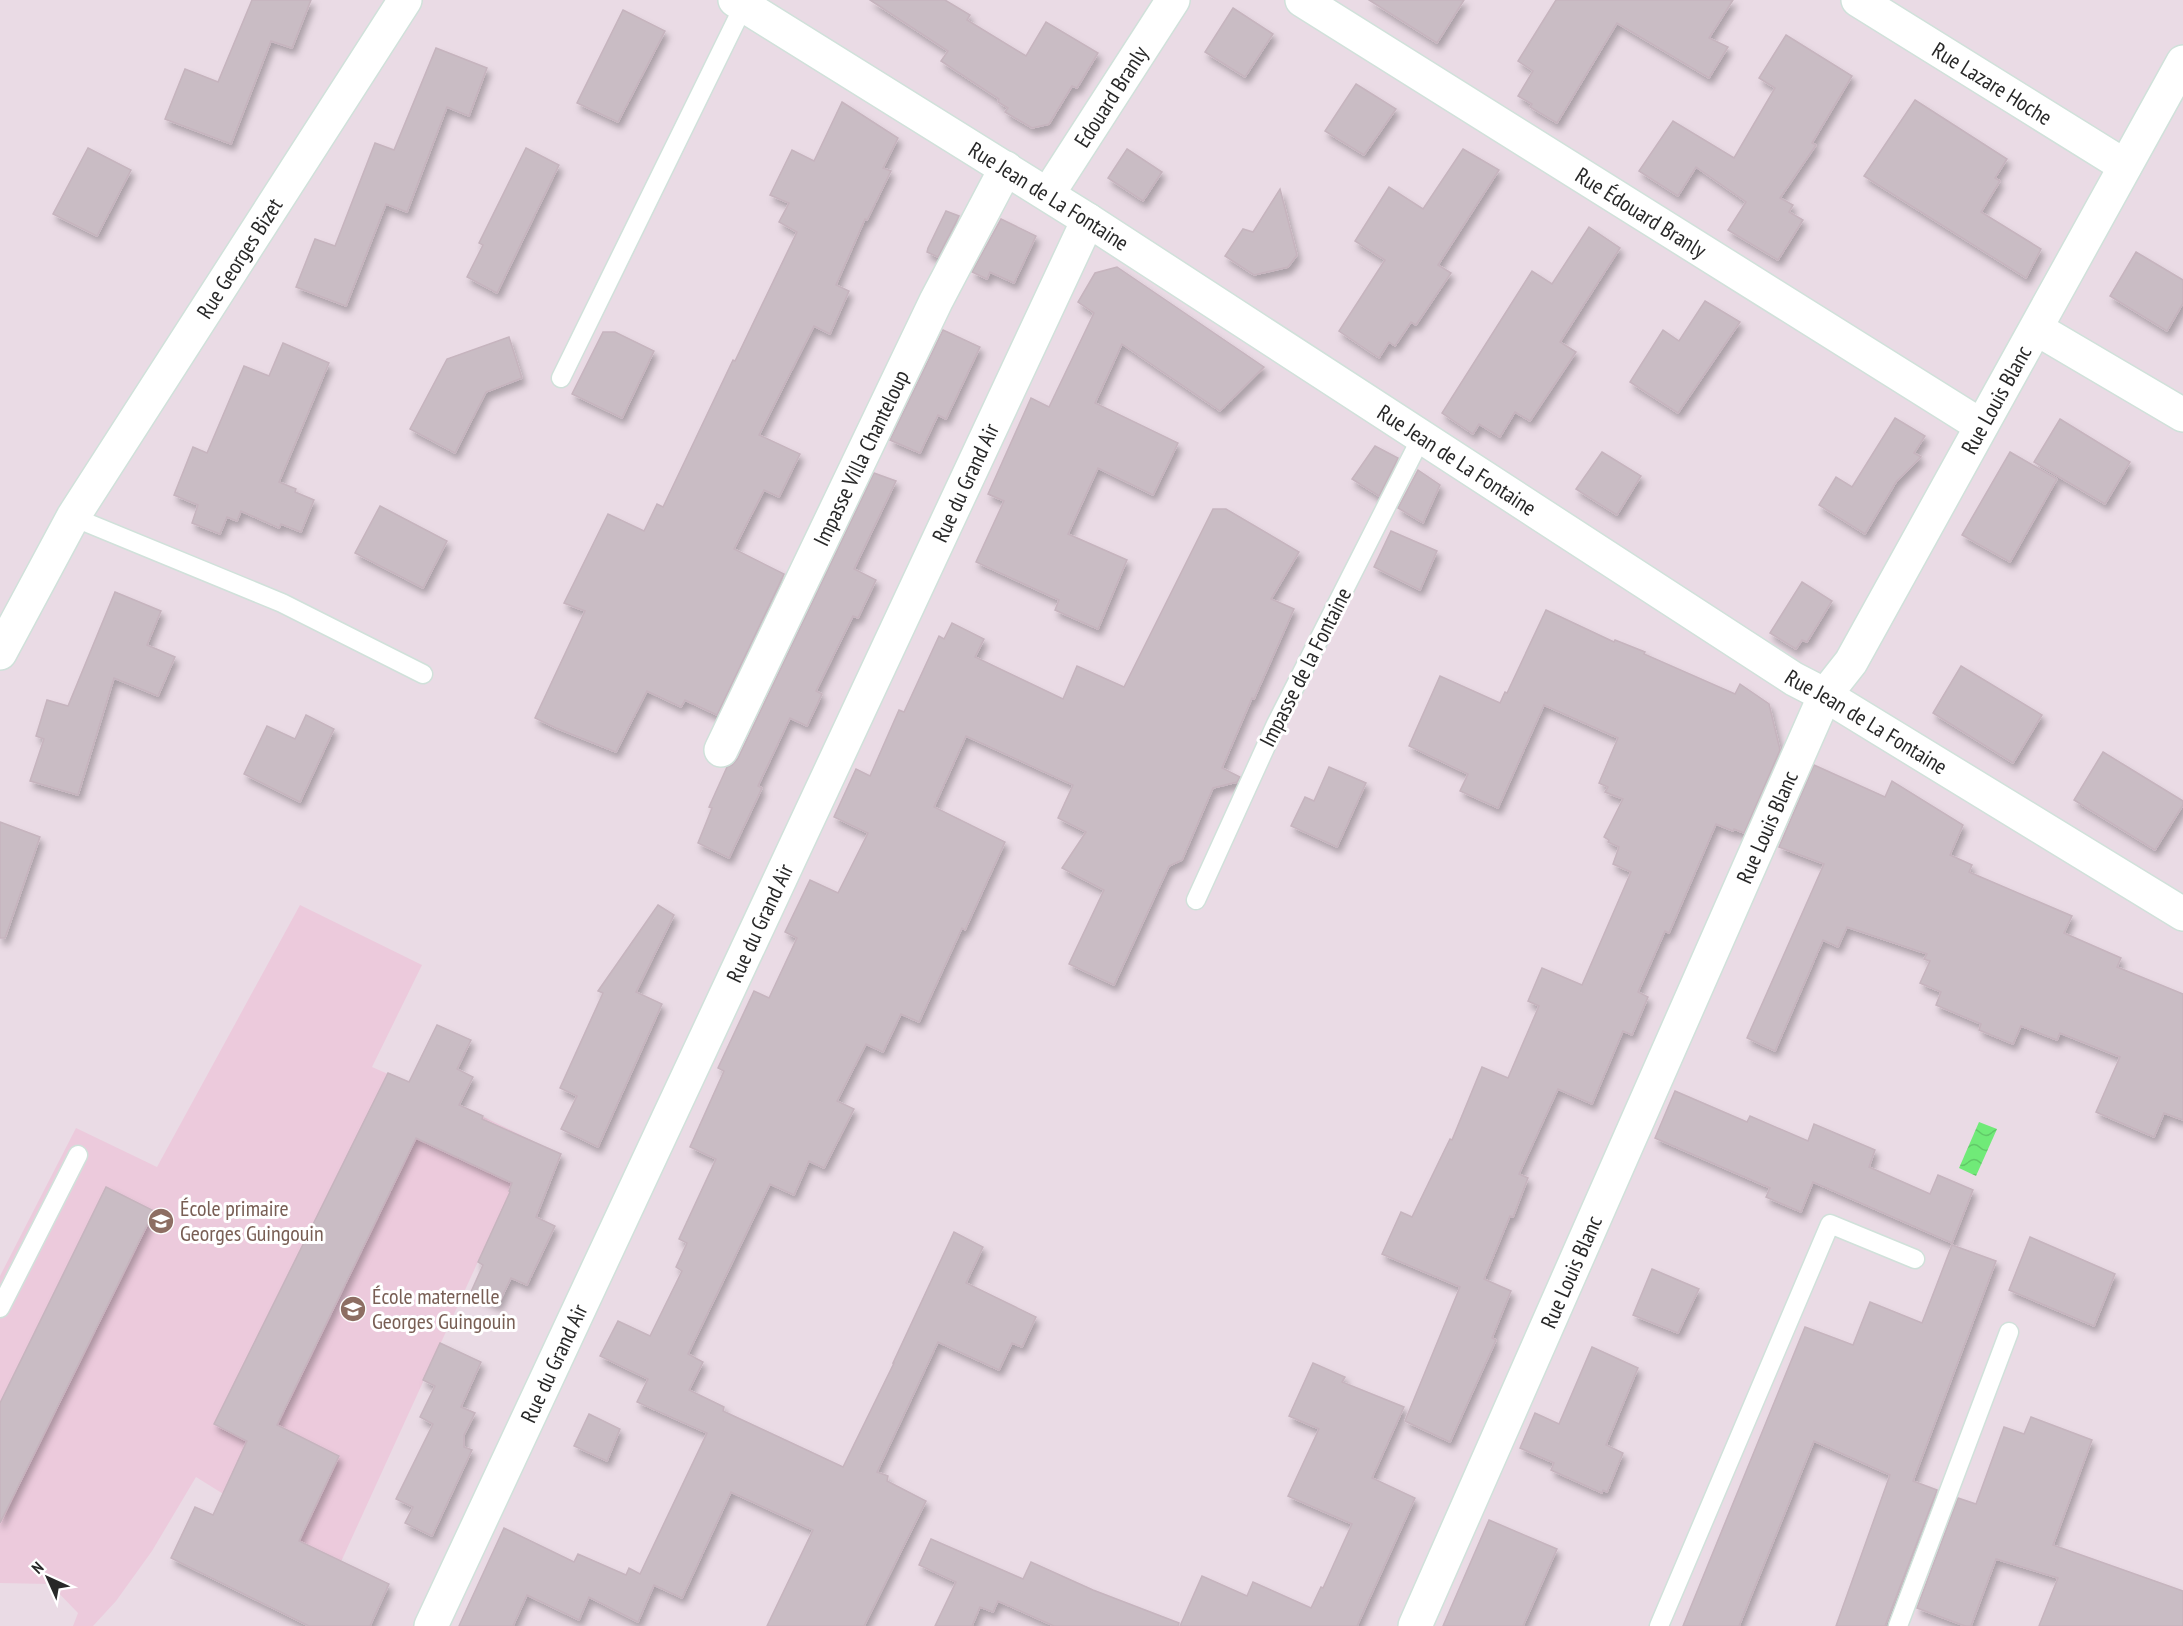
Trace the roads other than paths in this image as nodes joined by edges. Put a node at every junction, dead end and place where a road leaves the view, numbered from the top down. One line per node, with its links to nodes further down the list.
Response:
1 (405, 0): 16 (street, Rue Georges Bizet)
2 (1173, 0): 9 (street, Edouard Branly)
3 (1302, 0): 14 (street, Rue Édouard Branly)
4 (1858, 0): 7 (street, Rue Lazare Hoche)
5 (739, 3): 8 (street, Rue Jean de La Fontaine); 12 (lane)
6 (2183, 62): 7 (street, Rue Louis Blanc)
7 (2125, 166): 11 (street, Rue Louis Blanc)
8 (1006, 168): 9 (street, Rue Jean de La Fontaine); 20 (street, Impasse Villa Chanteloup)
9 (1048, 194): 10 (street, Rue Jean de La Fontaine)
10 (1088, 220): 15 (street, Rue Jean de La Fontaine); 27 (street, Rue du Grand Air)
11 (2037, 329): 13 (street); 14 (street, Rue Louis Blanc)
12 (561, 378)
13 (2183, 415)
14 (1980, 425): 19 (street, Rue Louis Blanc)
15 (1422, 436): 19 (street, Rue Jean de La Fontaine); 21 (lane, Impasse de la Fontaine)
16 (73, 517): 17 (street, Rue Georges Bizet); 18 (lane)
17 (0, 653)
18 (423, 674)
19 (1825, 695): 22 (street, Rue Jean de La Fontaine); 28 (street, Rue Louis Blanc)
20 (721, 750)
21 (1196, 900)
22 (2183, 914)
23 (78, 1155): 25 (lane)
24 (1915, 1259): 29 (lane)
25 (0, 1308)
26 (2009, 1332): 30 (lane)
27 (431, 1626)
28 (1415, 1626)
29 (1659, 1626)
30 (1898, 1626)

